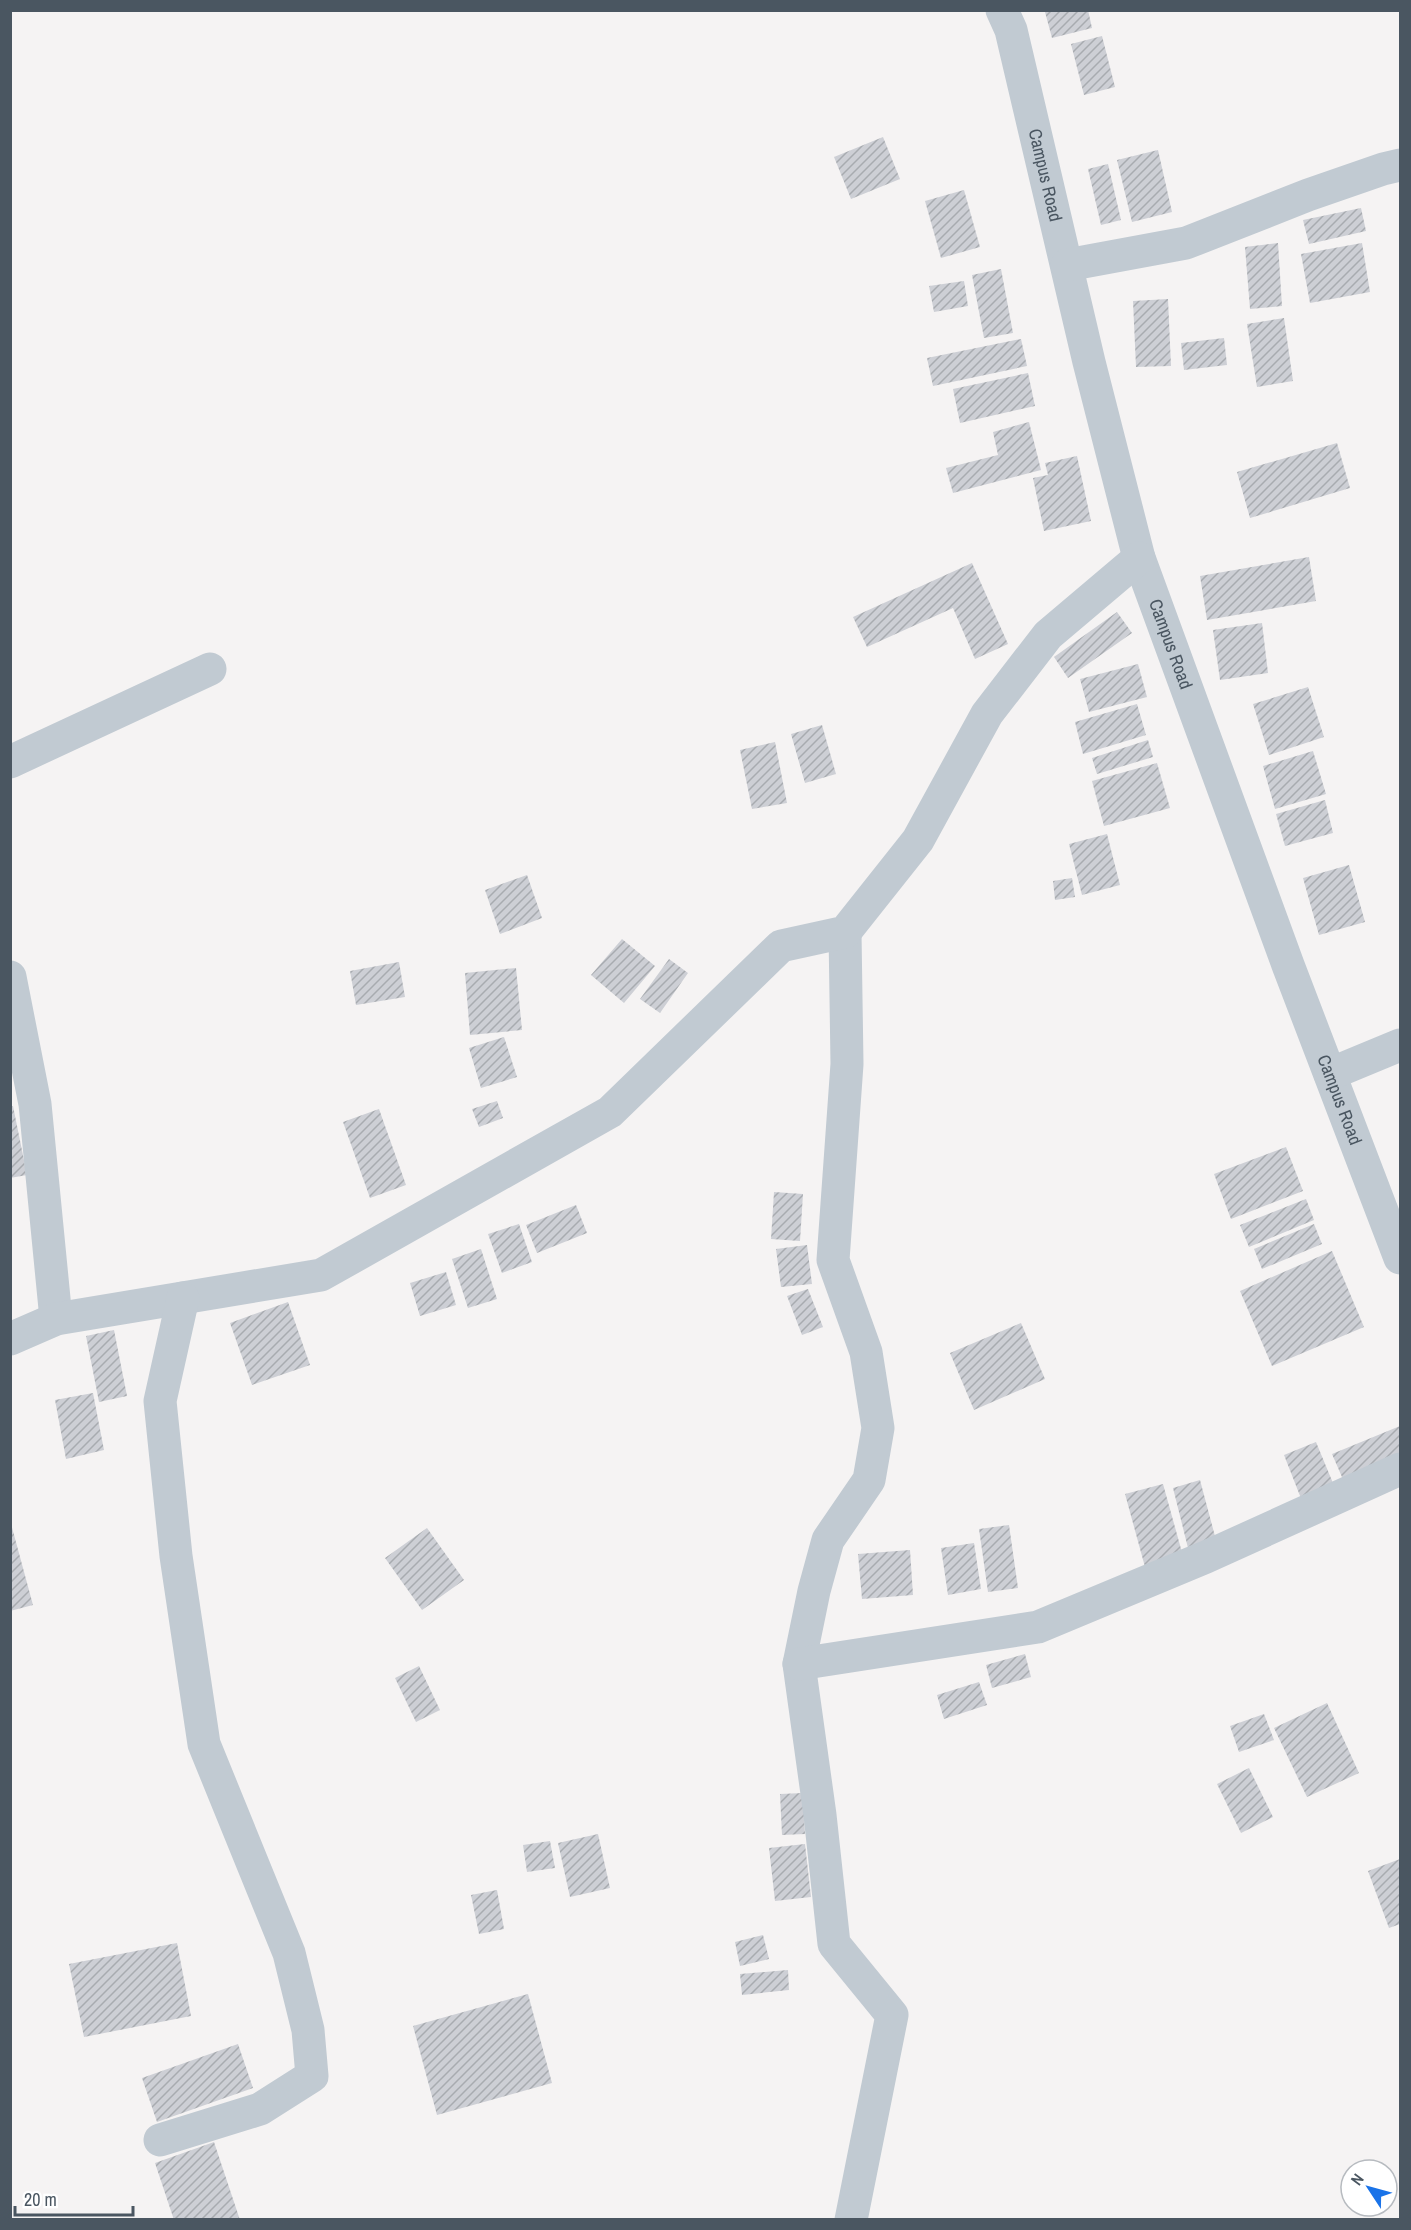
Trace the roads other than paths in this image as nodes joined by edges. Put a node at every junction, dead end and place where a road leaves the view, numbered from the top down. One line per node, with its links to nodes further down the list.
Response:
1 (1002, 10): 3 (street, Campus Road)
2 (1401, 165): 3 (street)
3 (1067, 265): 4 (street, Campus Road)
4 (1139, 558): 7 (street); 10 (street, Campus Road)
5 (210, 669): 6 (street)
6 (10, 762)
7 (845, 932): 12 (street); 16 (street)
8 (10, 977): 13 (street)
9 (1401, 1045): 10 (street)
10 (1330, 1074): 11 (street, Campus Road)
11 (1401, 1258)
12 (183, 1298): 13 (street); 17 (street)
13 (56, 1318): 14 (street)
14 (10, 1340)
15 (1401, 1469): 16 (street)
16 (799, 1664): 18 (street)
17 (160, 2140)
18 (851, 2220)

